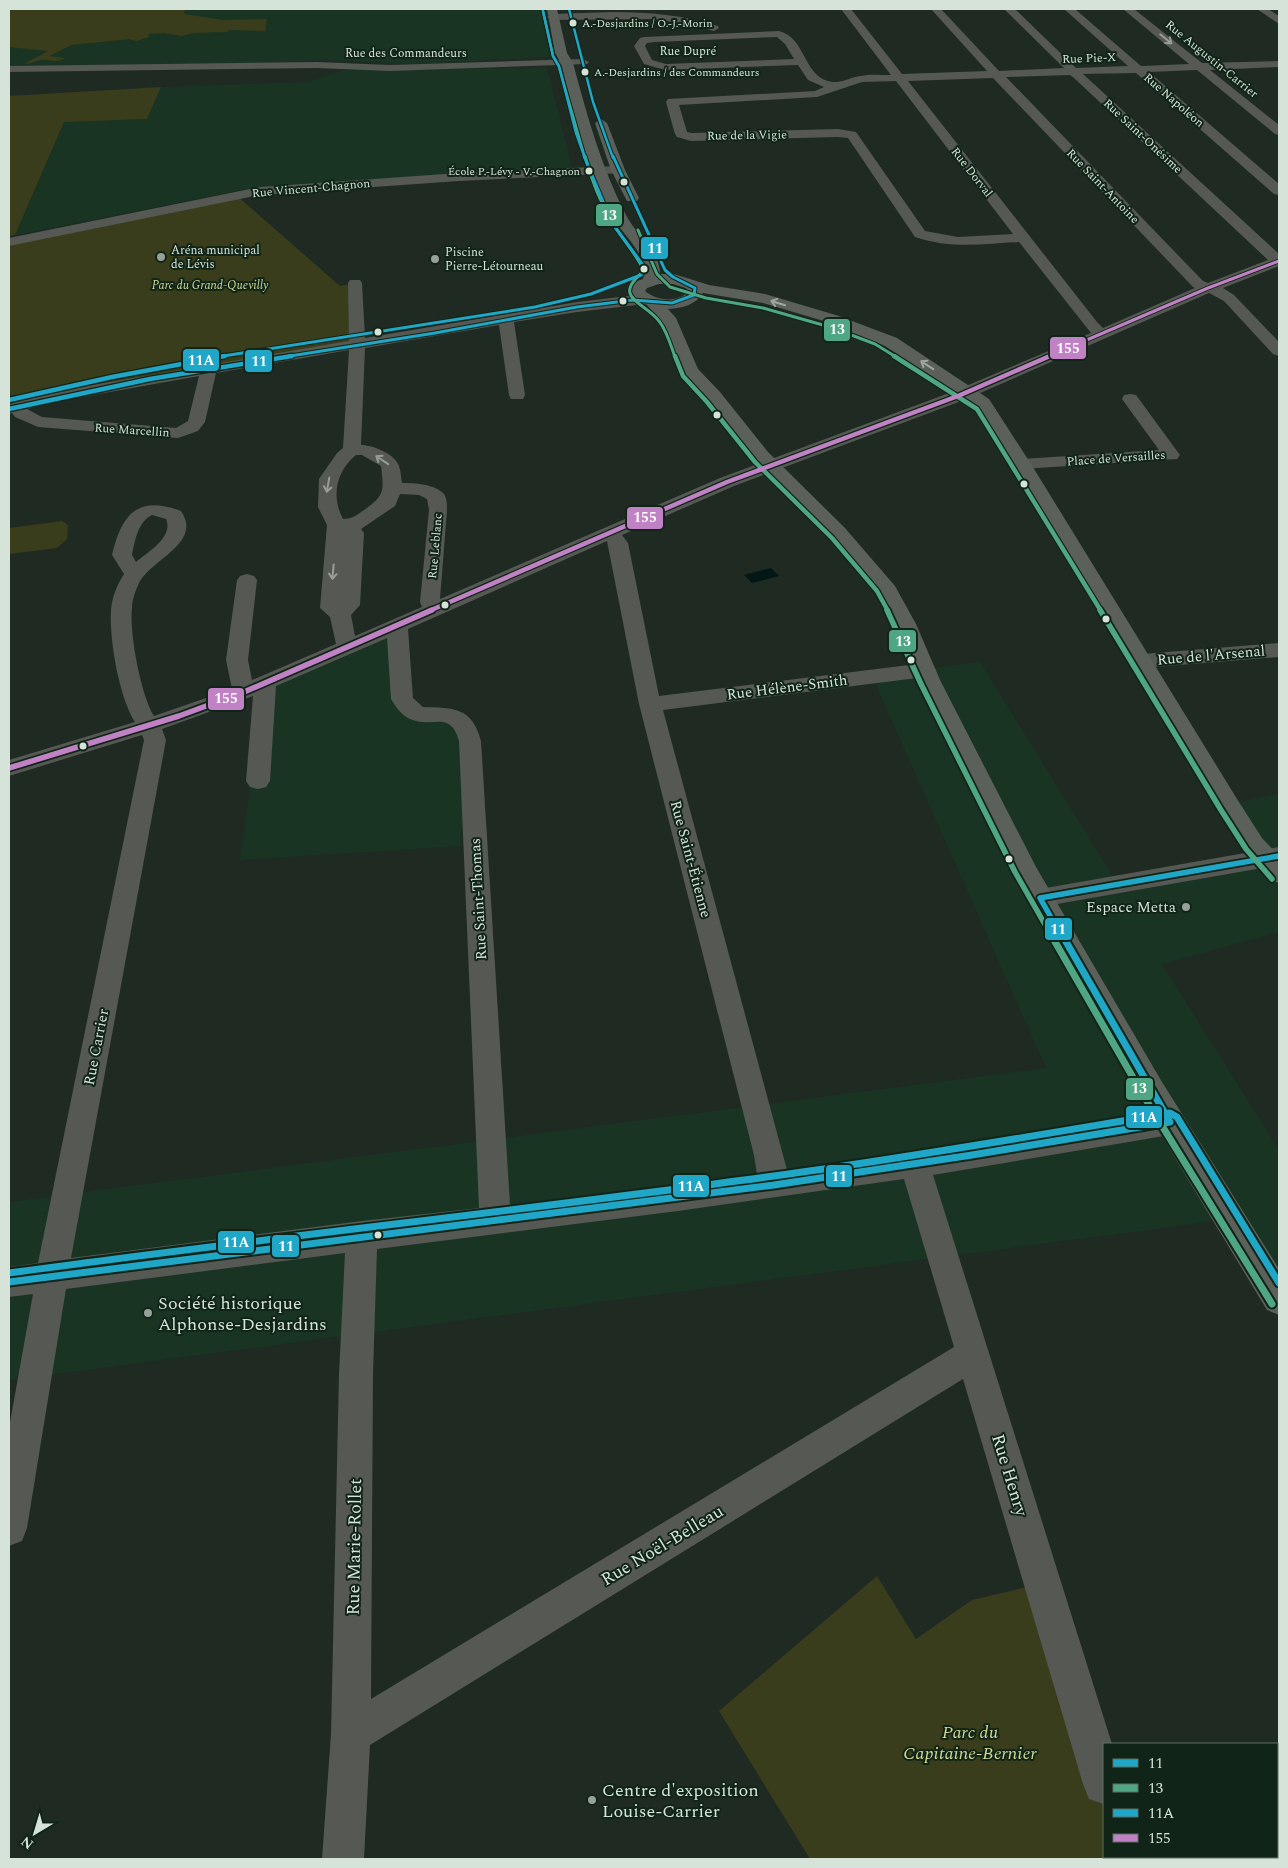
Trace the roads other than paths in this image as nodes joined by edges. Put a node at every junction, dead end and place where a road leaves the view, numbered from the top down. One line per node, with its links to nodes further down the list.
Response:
1 (846, 9): 25 (street, Rue Dorval)
2 (936, 9): 23 (street, Rue Saint-Antoine)
3 (1009, 9): 22 (street, Rue Saint-Onésime)
4 (1068, 9): 21 (street, Rue Napoléon)
5 (1128, 9): 19 (street, Rue Augustin-Carrier, one-way to 19)
6 (1262, 9): 11 (street)
7 (633, 12): 9 (street); 12 (street)
8 (552, 13): 9 (street); 15 (main road)
9 (570, 13): 14 (main road)
10 (704, 15): 12 (street)
11 (1279, 21)
12 (692, 22): 13 (street)
13 (728, 35): 16 (street, Rue Dupré); 16 (street, Rue Dupré)
14 (582, 60): 15 (street, Rue des Commandeurs); 28 (main road)
15 (565, 61): 20 (street, Rue des Commandeurs); 29 (main road)
16 (800, 62): 26 (street)
17 (1279, 64): 18 (street, Rue Pie-X)
18 (1262, 65): 19 (street, Rue Pie-X); 24 (street)
19 (1200, 67): 21 (street, Rue Pie-X); 27 (street, Rue Augustin-Carrier)
20 (9, 69)
21 (1139, 70): 22 (street, Rue Pie-X); 30 (street, Rue Napoléon)
22 (1076, 73): 23 (street, Rue Pie-X); 33 (street, Rue Saint-Onésime)
23 (997, 75): 25 (street, Rue Pie-X); 37 (street, Rue Saint-Antoine)
24 (1279, 77)
25 (899, 78): 26 (street, Rue de la Vigie); 31 (street, Rue Dorval)
26 (834, 86): 31 (street, Rue de la Vigie)
27 (1279, 131)
28 (618, 170): 29 (street, Rue Vincent-Chagnon); 34 (main road)
29 (598, 171): 32 (street, Rue Vincent-Chagnon); 38 (main road)
30 (1279, 191)
31 (1023, 237): 41 (street, Rue Dorval)
32 (9, 242)
33 (1279, 262): 37 (street)
34 (674, 279): 36 (main road); 38 (main road)
35 (355, 283): 42 (street)
36 (692, 285): 39 (main road); 45 (main road, one-way to 36)
37 (1208, 288): 41 (street); 43 (street, Rue Saint-Antoine)
38 (646, 292): 39 (main road); 40 (street); 47 (main road)
39 (682, 302): 47 (main road)
40 (506, 320): 42 (street); 46 (street)
41 (1100, 333): 45 (street)
42 (357, 345): 44 (street); 50 (street)
43 (1279, 351)
44 (209, 369): 49 (street); 49 (street, Rue Marcellin)
45 (968, 392): 51 (main road); 52 (street)
46 (517, 395)
47 (714, 396): 52 (main road)
48 (1130, 399): 51 (street, Place de Versailles)
49 (12, 408)
50 (352, 450): 53 (street, one-way to 50); 54 (street, one-way to 54)
51 (1022, 464): 62 (main road)
52 (770, 465): 55 (street); 63 (main road)
53 (393, 488): 54 (street); 58 (street, Rue Leblanc)
54 (346, 525): 60 (street)
55 (610, 533): 58 (street); 66 (street, Rue Saint-Étienne)
56 (134, 574): 67 (street, Rue Carrier)
57 (247, 580): 65 (street)
58 (433, 610): 59 (street)
59 (397, 624): 60 (street); 75 (street, Rue Saint-Thomas)
60 (347, 646): 64 (street)
61 (1279, 650): 62 (street, Rue de l'Arsenal)
62 (1142, 661): 70 (main road)
63 (925, 670): 66 (street, Rue Hélène-Smith); 71 (main road)
64 (265, 684): 65 (street); 69 (street)
65 (244, 692): 67 (street)
66 (650, 704): 74 (street, Rue Saint-Étienne)
67 (149, 725): 68 (street); 77 (street, Rue Carrier)
68 (9, 768)
69 (258, 781)
70 (1275, 862): 71 (street)
71 (1040, 898): 72 (main road)
72 (1170, 1122): 73 (street); 79 (main road)
73 (915, 1165): 74 (street); 80 (street, Rue Henry)
74 (774, 1185): 75 (street)
75 (495, 1220): 76 (street)
76 (362, 1236): 77 (street); 82 (street, Rue Marie-Rollet)
77 (53, 1276): 78 (street); 81 (street, Rue Carrier)
78 (9, 1282)
79 (1279, 1299)
80 (972, 1355): 82 (street, Rue Noël-Belleau); 83 (street, Rue Henry)
81 (9, 1528)
82 (351, 1734): 84 (street, Rue Marie-Rollet)
83 (1103, 1781)
84 (343, 1859)

